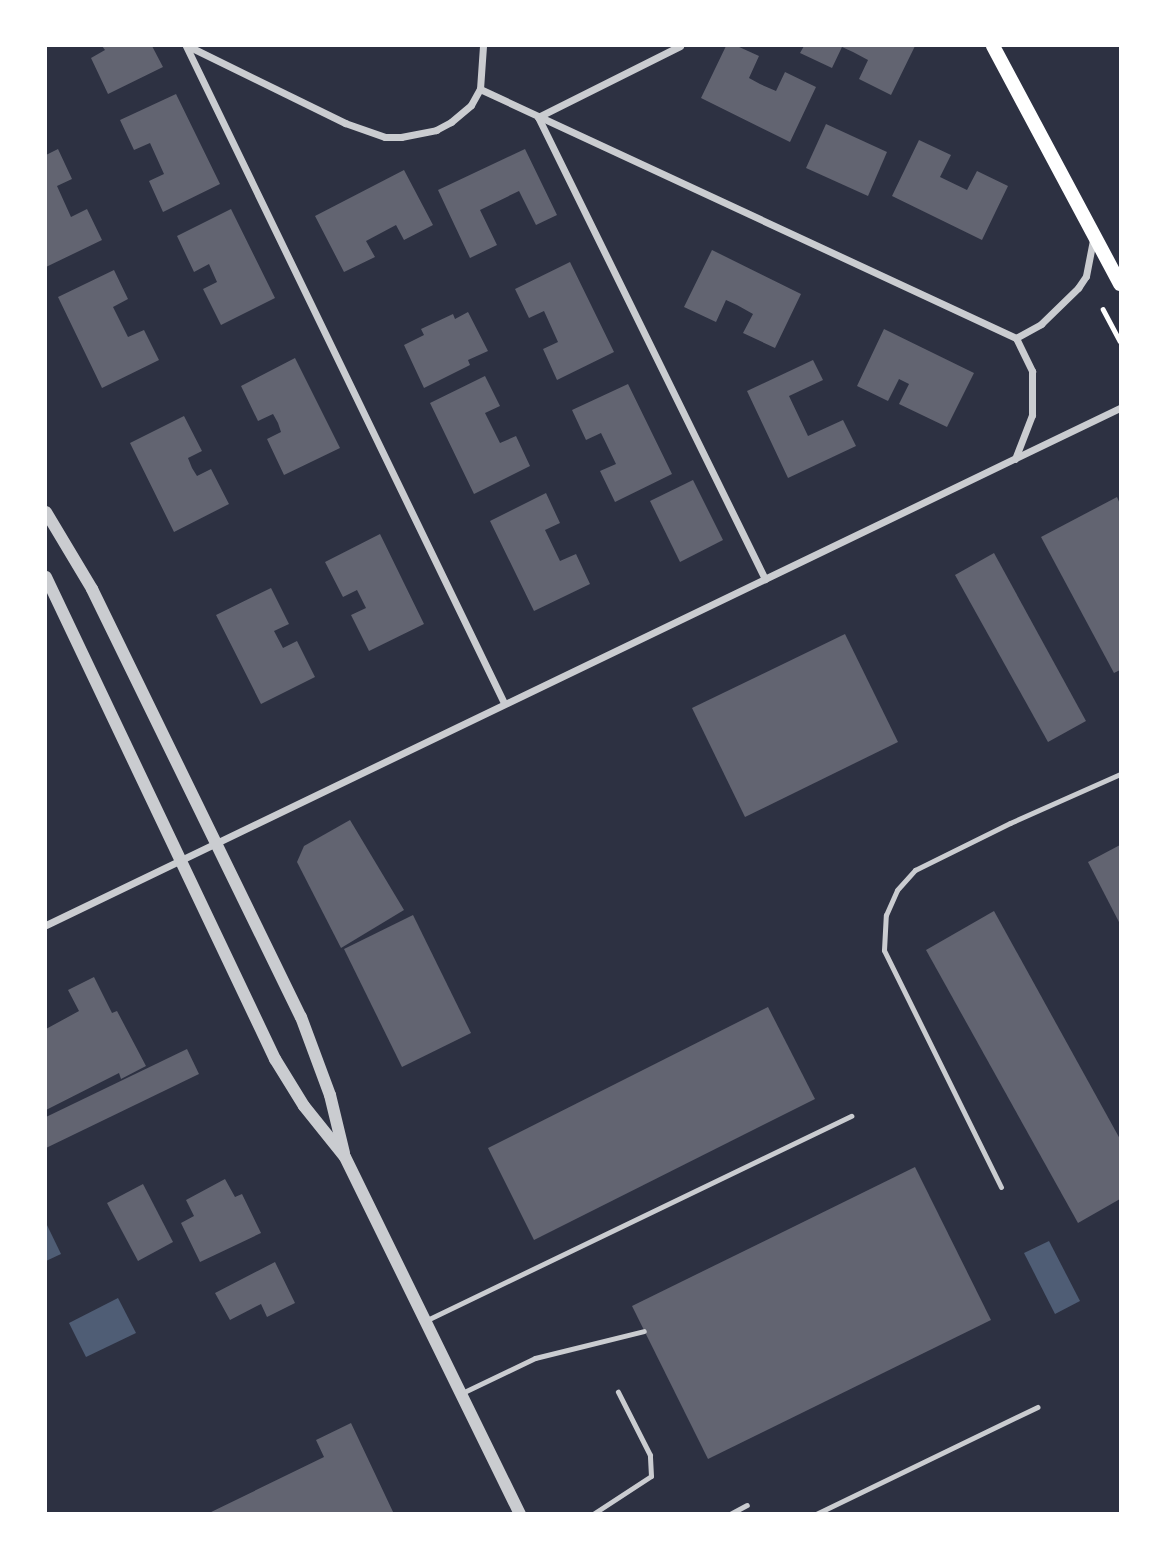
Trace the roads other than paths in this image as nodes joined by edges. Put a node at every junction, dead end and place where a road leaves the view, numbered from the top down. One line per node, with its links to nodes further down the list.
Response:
1 (187, 46): 5 (street); 15 (street)
2 (483, 46): 5 (street)
3 (680, 46): 6 (street)
4 (993, 46): 7 (main road)
5 (480, 89): 6 (street)
6 (538, 117): 9 (street); 14 (street)
7 (1094, 234): 8 (main road); 9 (street)
8 (1121, 284)
9 (1016, 338): 11 (street)
10 (1121, 408): 11 (street)
11 (1015, 459): 14 (street)
12 (46, 512): 17 (street)
13 (46, 577): 18 (street)
14 (765, 579): 15 (street)
15 (504, 703): 17 (street)
16 (1121, 774): 22 (lane)
17 (217, 842): 18 (street); 21 (street)
18 (178, 860): 19 (street); 21 (street)
19 (46, 925)
20 (851, 1116): 23 (lane)
21 (345, 1157): 23 (street)
22 (1001, 1187)
23 (427, 1320): 26 (street)
24 (644, 1331): 26 (lane)
25 (618, 1392): 30 (lane)
26 (462, 1393): 29 (street)
27 (1037, 1407): 32 (lane)
28 (747, 1505): 31 (lane)
29 (520, 1514)
30 (593, 1514)
31 (730, 1514)
32 (816, 1514)

